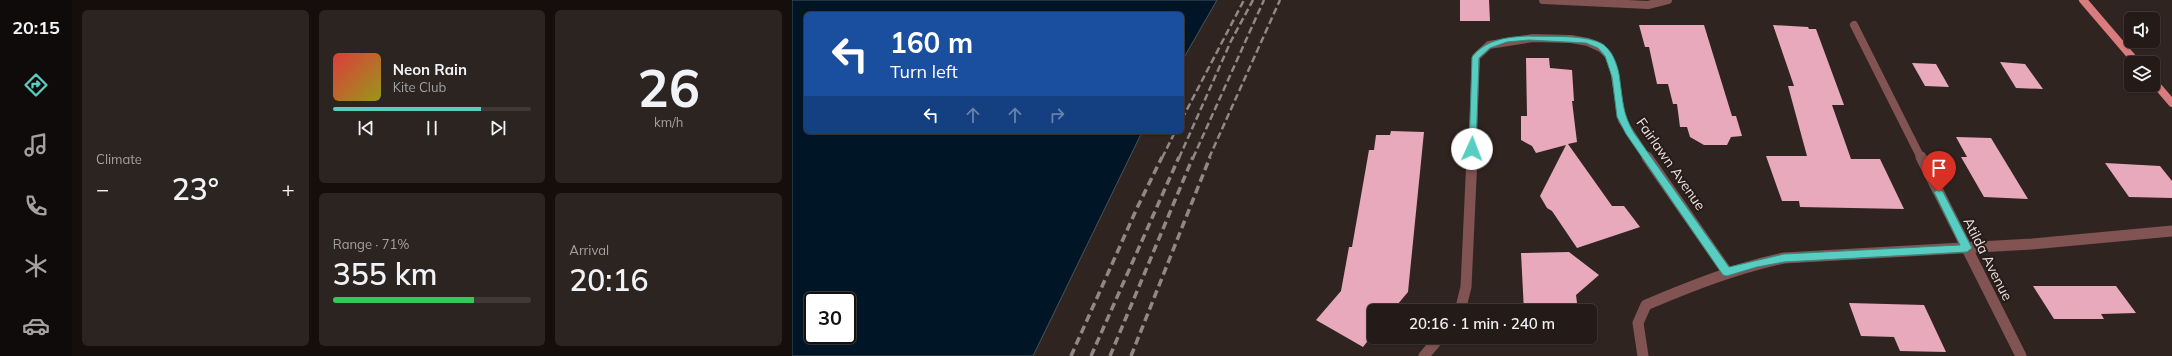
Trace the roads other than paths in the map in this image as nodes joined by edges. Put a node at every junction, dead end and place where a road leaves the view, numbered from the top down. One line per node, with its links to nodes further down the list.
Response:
1 (1543, 0): 2 (street)
2 (1668, 0)
3 (2083, 0): 5 (main road)
4 (1854, 25): 9 (street, Atilda Avenue)
5 (2131, 56)
6 (2160, 89): 7 (main road)
7 (2172, 103)
8 (2172, 231): 9 (street)
9 (1967, 248): 10 (street); 15 (street, Atilda Avenue)
10 (1727, 272): 11 (street, Fairlawn Avenue); 14 (street)
11 (1463, 304)
12 (1434, 344): 13 (street)
13 (1424, 356)
14 (1643, 356)
15 (2021, 356)

